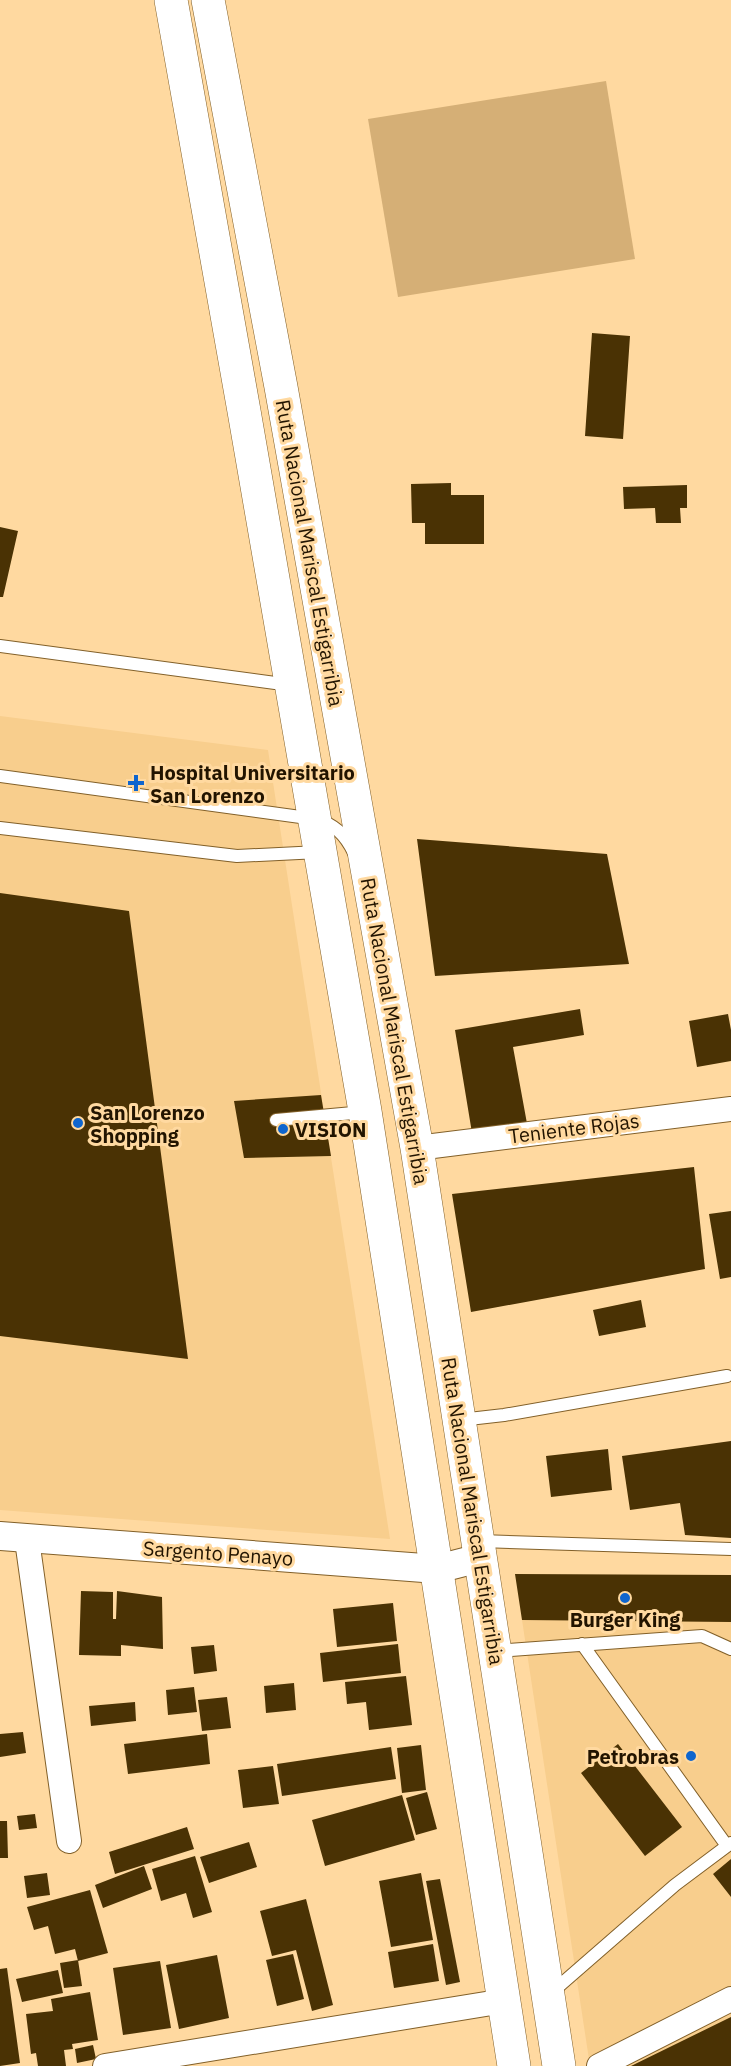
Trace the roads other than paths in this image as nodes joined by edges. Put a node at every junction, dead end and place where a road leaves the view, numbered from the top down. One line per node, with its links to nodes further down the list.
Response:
1 (171, 0): 4 (highway, Ruta Nacional Mariscal Estigarribia)
2 (208, 0): 9 (highway, Ruta Nacional Mariscal Estigarribia)
3 (0, 646): 4 (lane)
4 (291, 685): 6 (highway, Ruta Nacional Mariscal Estigarribia)
5 (0, 776): 6 (lane)
6 (315, 819): 8 (highway, Ruta Nacional Mariscal Estigarribia); 9 (lane)
7 (0, 828): 8 (lane)
8 (320, 852): 11 (highway, Ruta Nacional Mariscal Estigarribia)
9 (369, 886): 13 (highway, Ruta Nacional Mariscal Estigarribia)
10 (731, 1109): 13 (street, Teniente Rojas)
11 (365, 1111): 12 (lane); 19 (highway, Ruta Nacional Mariscal Estigarribia)
12 (276, 1120)
13 (417, 1148): 15 (highway, Ruta Nacional Mariscal Estigarribia)
14 (727, 1376): 15 (lane)
15 (459, 1420): 17 (highway, Ruta Nacional Mariscal Estigarribia)
16 (14, 1538): 19 (street, Sargento Penayo); 23 (street)
17 (479, 1549): 18 (lane); 19 (street, Sargento Penayo); 22 (highway, Ruta Nacional Mariscal Estigarribia)
18 (731, 1549)
19 (437, 1569): 27 (highway, Ruta Nacional Mariscal Estigarribia)
20 (582, 1644): 21 (lane); 22 (lane); 24 (lane)
21 (731, 1649)
22 (494, 1651): 25 (highway, Ruta Nacional Mariscal Estigarribia)
23 (69, 1841)
24 (729, 1845): 25 (lane)
25 (548, 1996): 30 (highway, Ruta Nacional Mariscal Estigarribia)
26 (731, 2000): 31 (street)
27 (504, 2001): 28 (street); 29 (highway, Ruta Nacional Mariscal Estigarribia)
28 (112, 2065)
29 (514, 2066)
30 (559, 2066)
31 (599, 2066)

